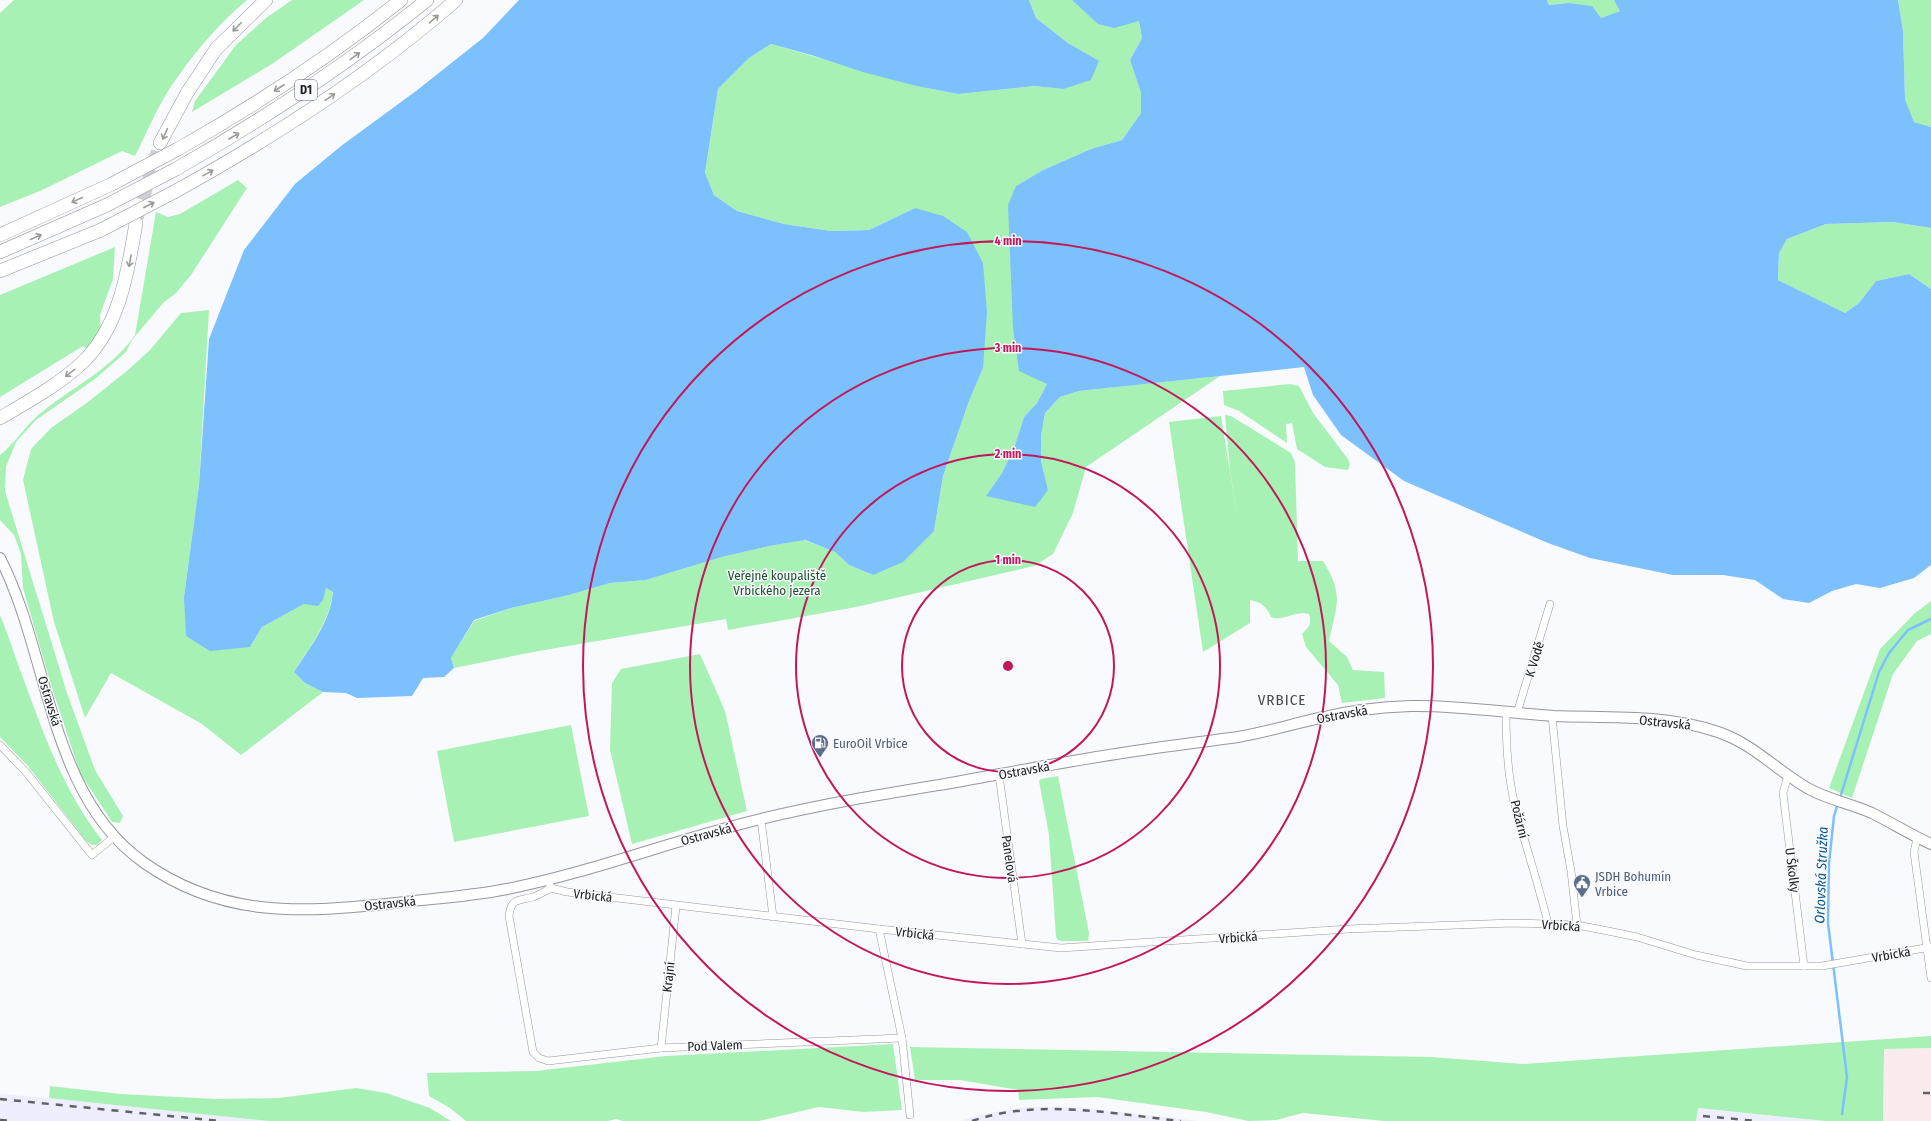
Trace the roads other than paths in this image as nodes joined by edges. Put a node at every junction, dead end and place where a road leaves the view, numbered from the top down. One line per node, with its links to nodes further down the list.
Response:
1 (266, 0): 5 (highway, one-way to 5)
2 (401, 0): 7 (highway, D1, one-way to 7, bridge)
3 (427, 0): 8 (highway, D1, one-way to 3, bridge)
4 (456, 0): 9 (highway, one-way to 4, bridge)
5 (160, 143)
6 (136, 223): 10 (highway, one-way to 10)
7 (0, 235)
8 (0, 252)
9 (0, 271)
10 (0, 418)
11 (0, 558): 20 (main road, Ostravská)
12 (1550, 604): 14 (street, K Vodě)
13 (1506, 712): 14 (main road, Ostravská); 17 (main road, Ostravská); 26 (street, Požární)
14 (1517, 713): 15 (main road, Ostravská)
15 (1552, 716): 18 (main road, Ostravská); 27 (street)
16 (0, 746): 20 (street)
17 (999, 775): 19 (main road, Ostravská); 29 (street, Panelová)
18 (1788, 775): 21 (main road, Ostravská); 31 (street, U Školky)
19 (761, 819): 23 (main road, Ostravská); 25 (street)
20 (115, 836): 23 (main road, Ostravská)
21 (1917, 838): 22 (main road, Ostravská); 30 (street)
22 (1931, 844)
23 (549, 884): 24 (street, Vrbická); 34 (street, Pod Valem)
24 (676, 906): 25 (street, Vrbická); 34 (street, Krajní)
25 (773, 917): 28 (street, Vrbická)
26 (1548, 924): 27 (street, Vrbická); 29 (street, Vrbická)
27 (1577, 925): 31 (street, Vrbická)
28 (879, 929): 29 (street, Vrbická); 33 (street)
29 (1022, 944)
30 (1929, 947): 31 (street, Vrbická); 32 (street)
31 (1804, 966)
32 (1931, 978)
33 (902, 1038): 34 (street, Pod Valem); 35 (street)
34 (661, 1048)
35 (910, 1115)

